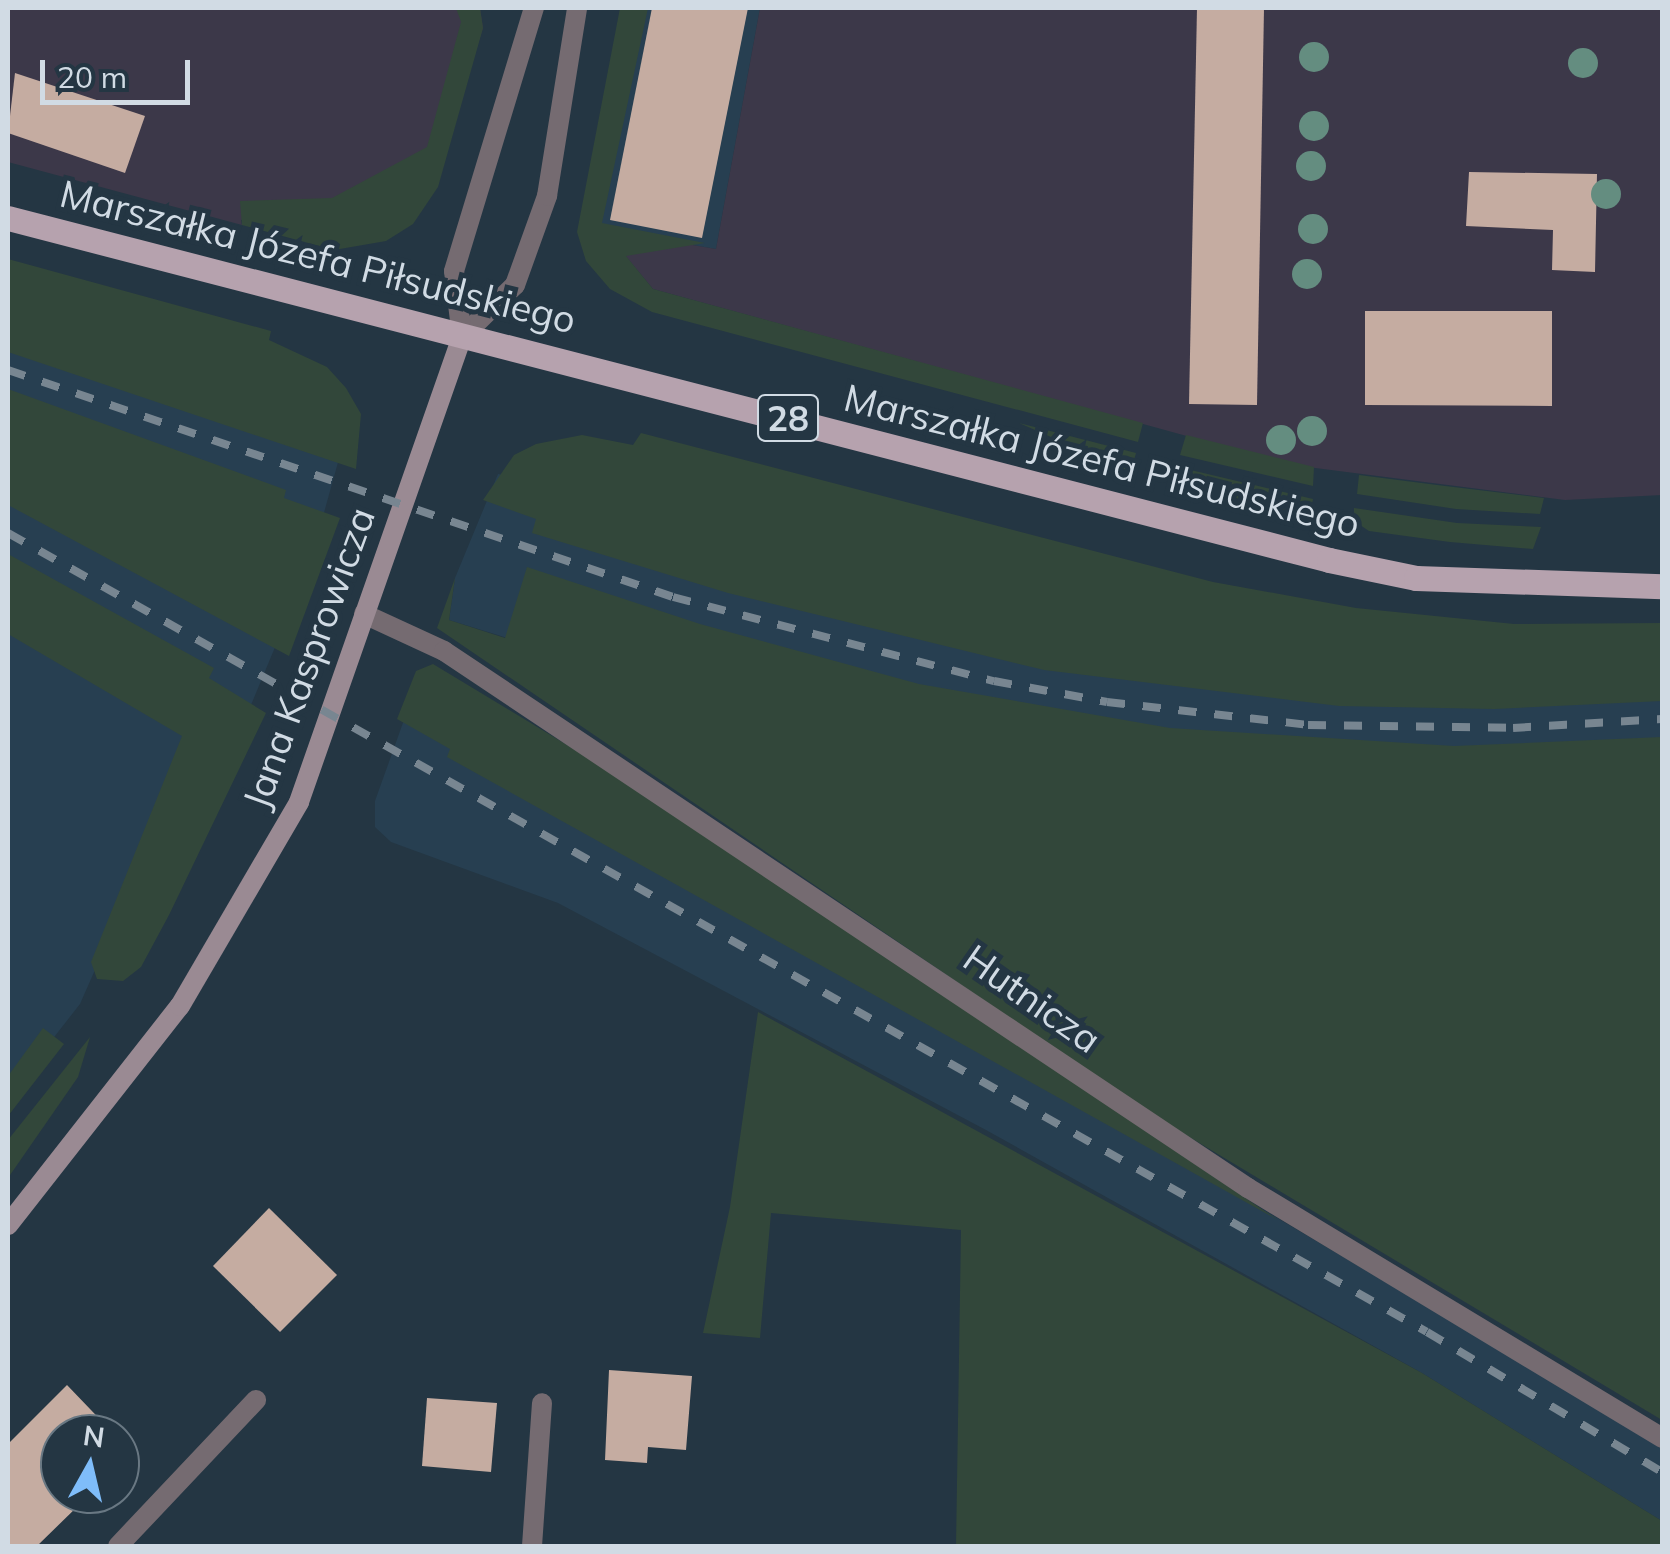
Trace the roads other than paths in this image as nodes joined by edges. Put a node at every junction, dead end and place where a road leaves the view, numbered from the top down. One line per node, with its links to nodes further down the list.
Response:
1 (534, 8): 4 (street, Jana Kasprowicza)
2 (577, 8): 4 (street, Jana Kasprowicza)
3 (8, 218): 4 (main road, Marszałka Józefa Piłsudskiego / 28)
4 (462, 337): 5 (main road, Marszałka Józefa Piłsudskiego / 28); 6 (main road, Jana Kasprowicza)
5 (1662, 586)
6 (364, 614): 7 (main road, Jana Kasprowicza); 10 (street, Hutnicza)
7 (8, 1225)
8 (256, 1400): 11 (street)
9 (542, 1403): 12 (street)
10 (1662, 1438)
11 (118, 1546)
12 (532, 1546)

